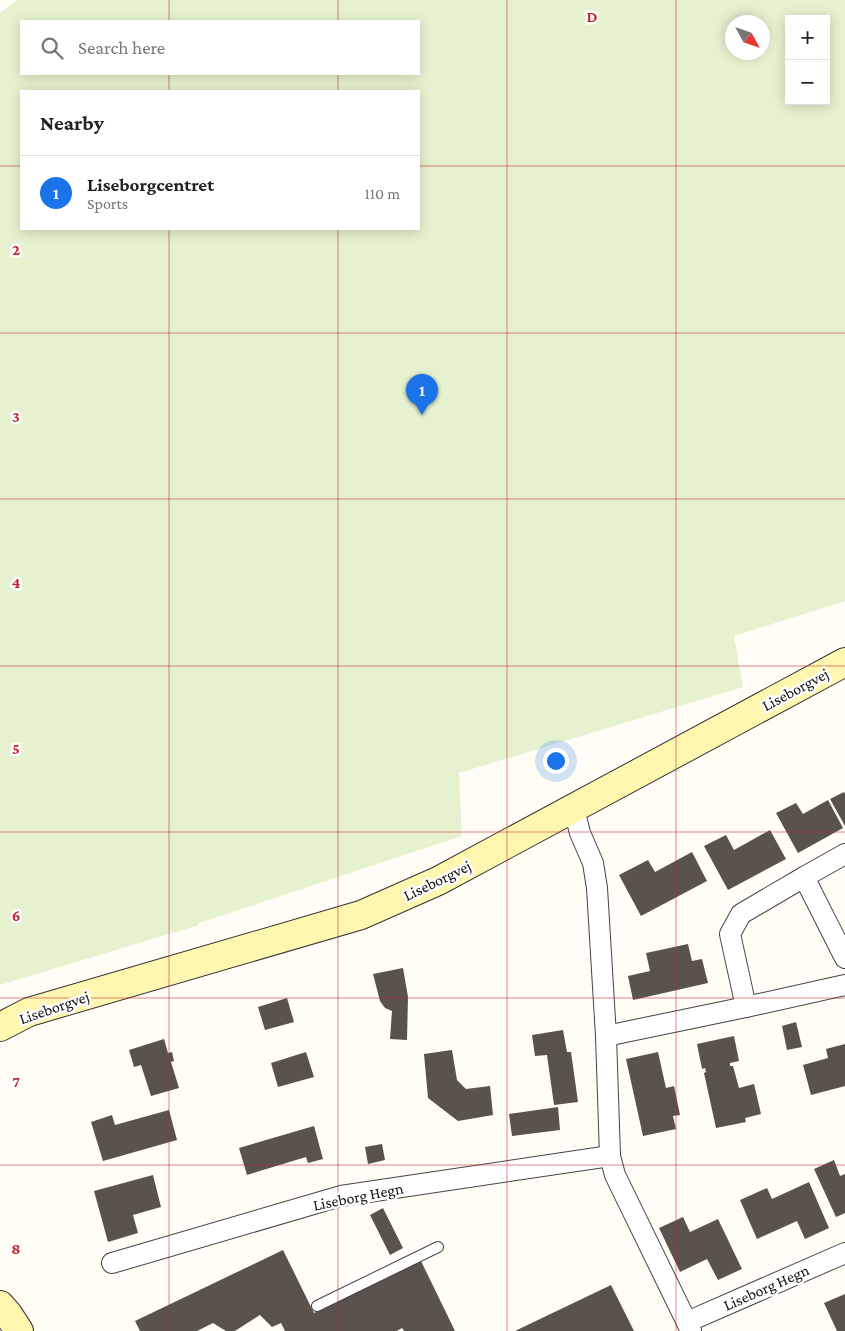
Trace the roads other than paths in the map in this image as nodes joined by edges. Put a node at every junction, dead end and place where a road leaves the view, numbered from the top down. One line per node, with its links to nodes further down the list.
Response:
1 (845, 662): 2 (street, Liseborgvej)
2 (574, 809): 8 (street, Liseborgvej); 9 (street, Liseborg Hegn)
3 (845, 854): 4 (street)
4 (804, 877): 5 (street); 7 (street)
5 (845, 958)
6 (845, 985): 7 (street)
7 (746, 1007): 9 (street)
8 (0, 1027)
9 (606, 1036): 10 (street, Liseborg Hegn)
10 (610, 1156): 13 (street, Liseborg Hegn); 16 (street, Liseborg Hegn)
11 (438, 1247): 15 (lane)
12 (845, 1252): 16 (street, Liseborg Hegn)
13 (112, 1263)
14 (0, 1305): 17 (street)
15 (318, 1306)
16 (689, 1326)
17 (19, 1331)

